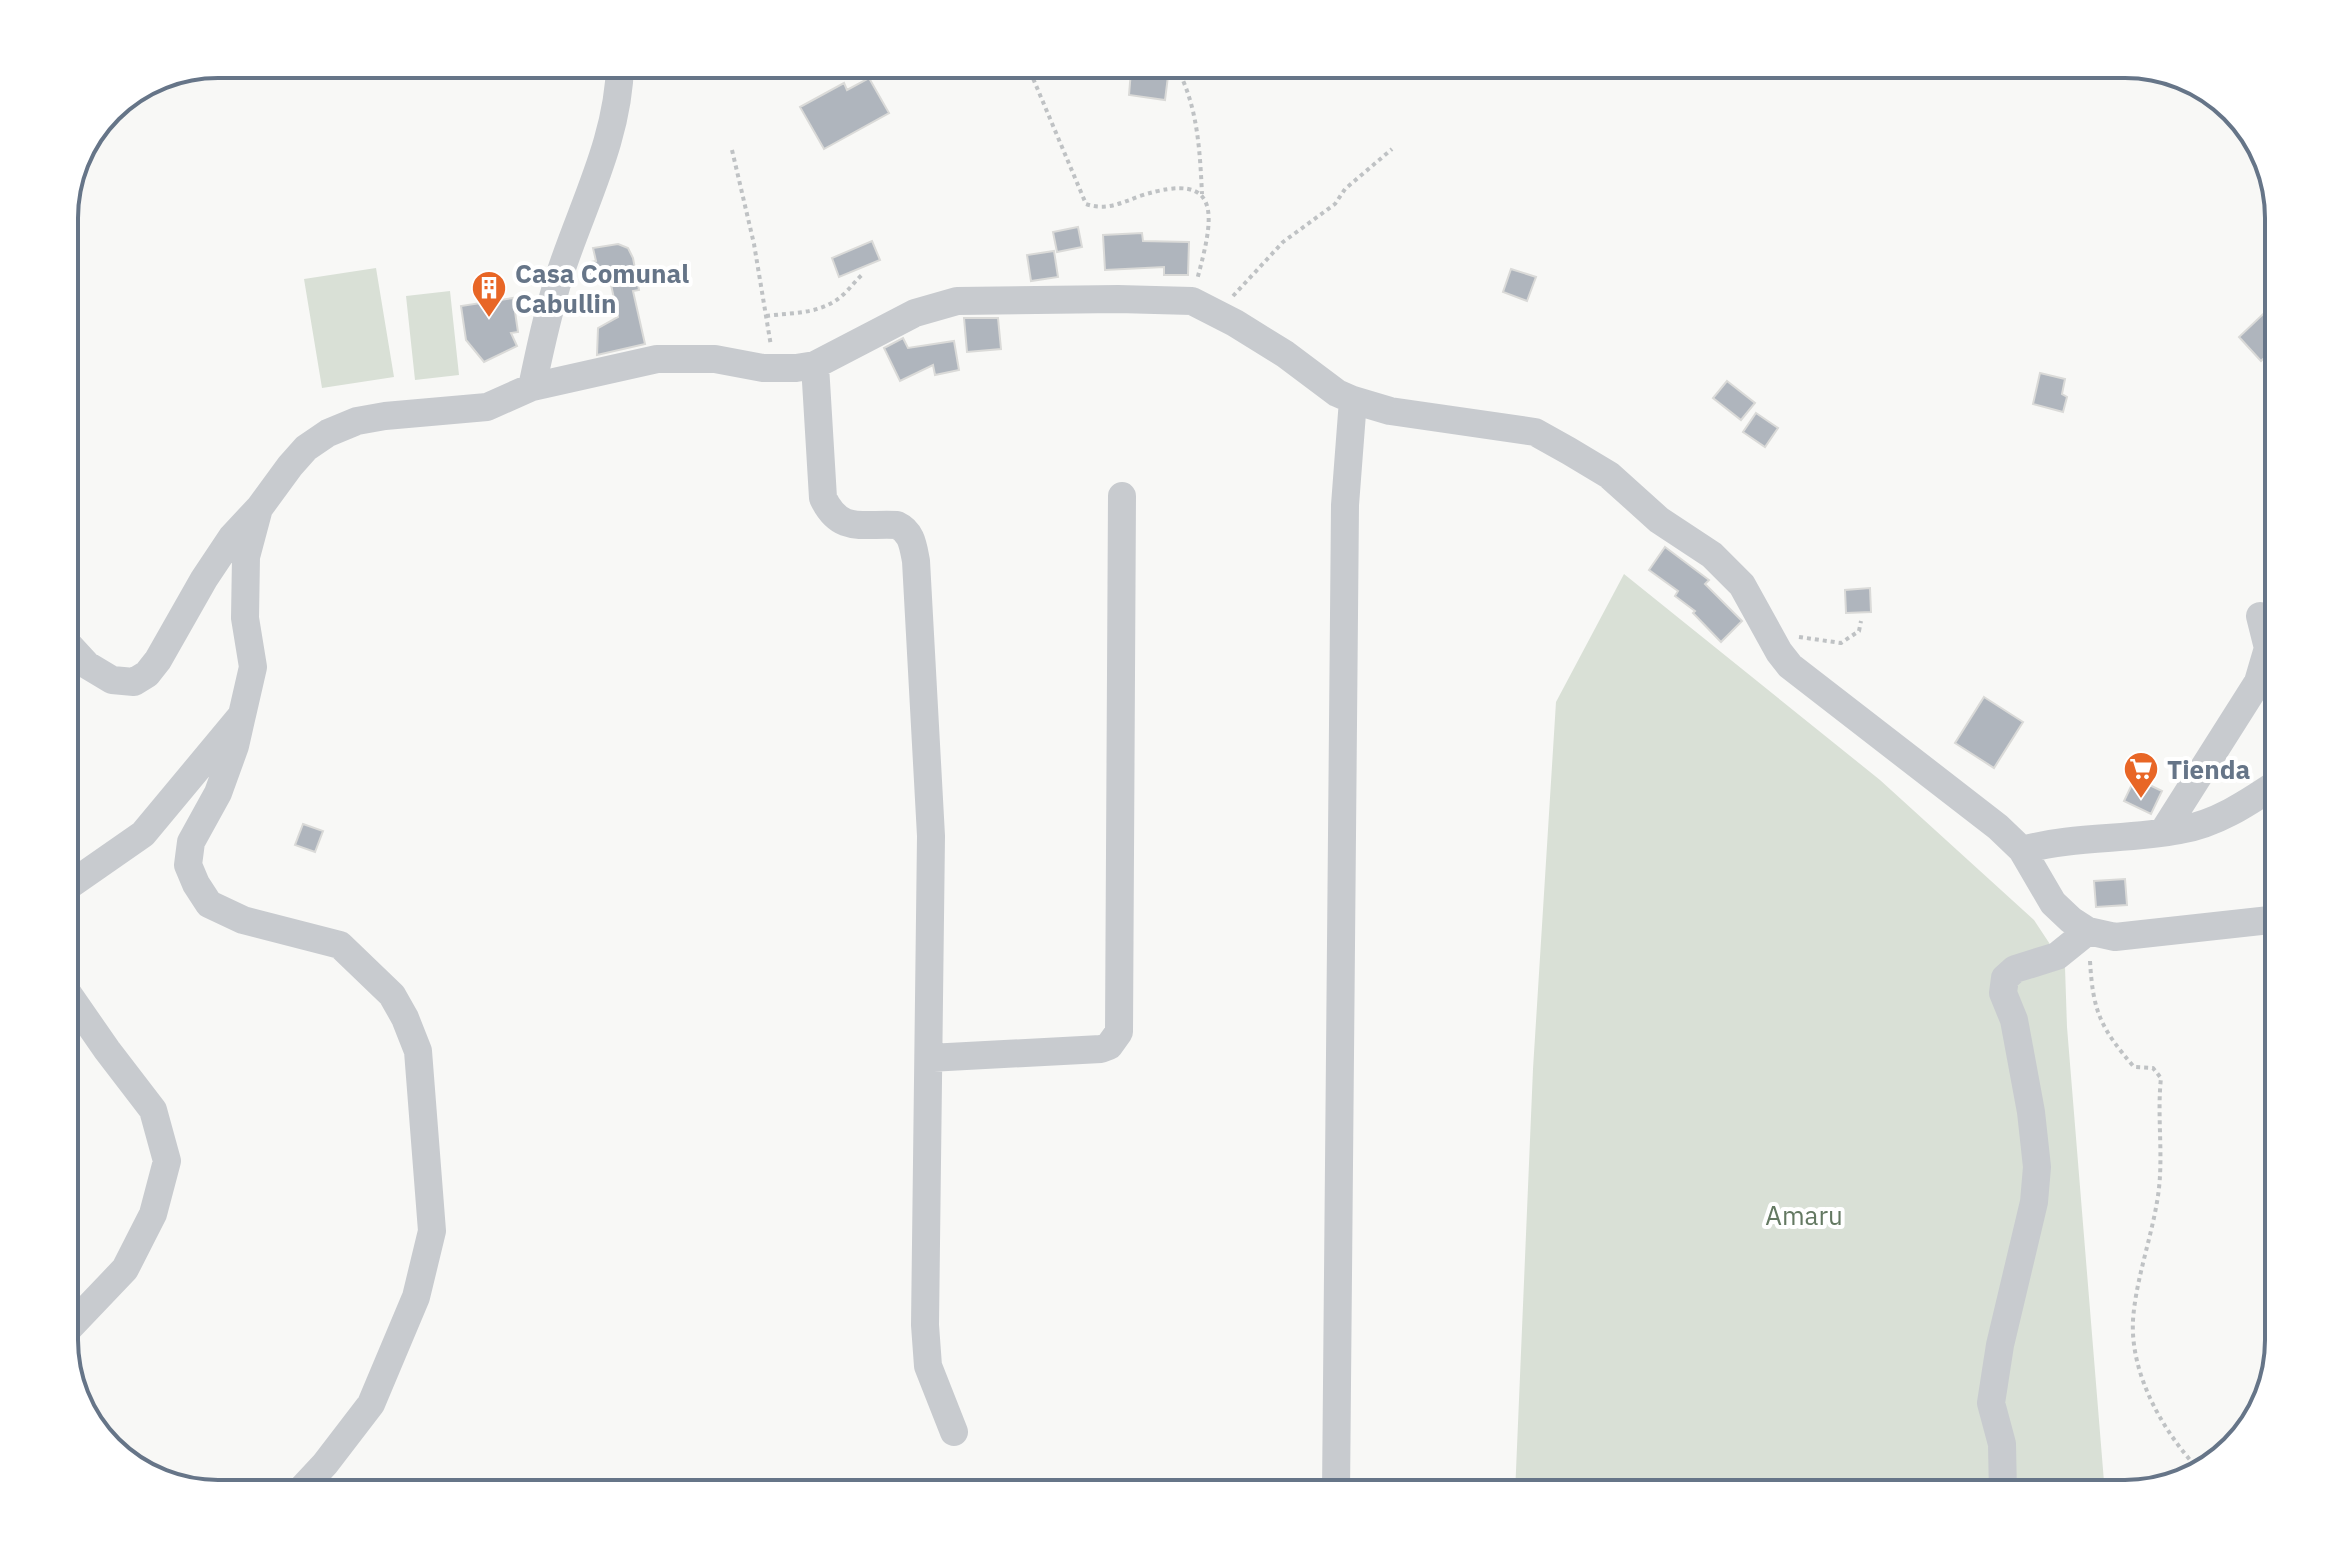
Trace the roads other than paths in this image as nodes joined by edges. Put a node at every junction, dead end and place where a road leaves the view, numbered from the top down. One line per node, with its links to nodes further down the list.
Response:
1 (619, 78): 3 (street)
2 (815, 365): 3 (street); 4 (street); 19 (street)
3 (532, 387): 6 (street)
4 (1353, 400): 14 (street); 23 (street)
5 (1122, 496): 19 (street)
6 (260, 507): 9 (street); 11 (street)
7 (2260, 616): 8 (street)
8 (2265, 636)
9 (78, 655)
10 (2265, 658): 13 (street)
11 (242, 715): 15 (street); 22 (street)
12 (2265, 790): 13 (street)
13 (2163, 832): 14 (street)
14 (2022, 850): 17 (street)
15 (78, 879)
16 (2265, 921): 17 (street)
17 (2088, 931): 24 (street)
18 (78, 1008): 20 (street)
19 (929, 1058): 21 (street)
20 (78, 1318)
21 (954, 1432)
22 (310, 1480)
23 (1336, 1480)
24 (2003, 1480)

